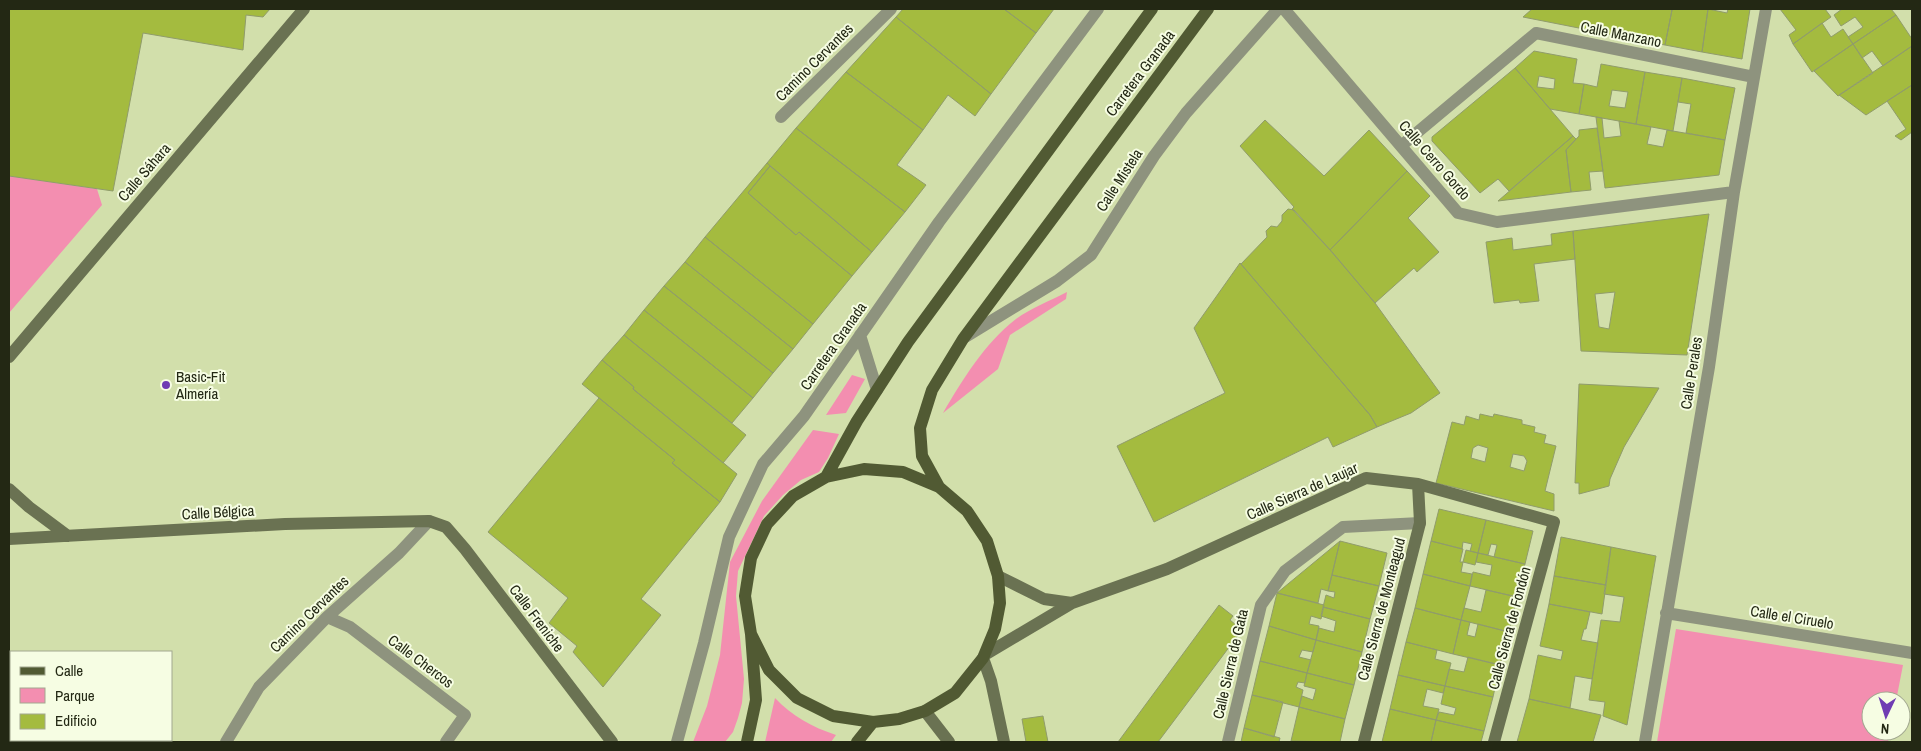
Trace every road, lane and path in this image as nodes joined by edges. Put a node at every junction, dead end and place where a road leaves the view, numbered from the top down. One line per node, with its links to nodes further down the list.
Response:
1 (304, 9): 15 (street, Calle Sáhara)
2 (891, 9): 10 (street, Camino Cervantes)
3 (1098, 9): 13 (street, Carretera Granada)
4 (1152, 9): 16 (main road, Carretera Granada)
5 (1208, 9): 14 (main road, Carretera Granada)
6 (1278, 9): 14 (street, Calle Mistela)
7 (1284, 9): 11 (street, Calle Cerro Gordo)
8 (1766, 9): 9 (street, Calle Perales)
9 (1754, 77): 11 (street, Calle Manzano); 12 (street, Calle Perales)
10 (781, 118)
11 (1401, 146): 12 (street, Calle Cerro Gordo)
12 (1734, 192): 28 (street, Calle Perales)
13 (860, 335): 16 (street); 39 (street, Carretera Granada)
14 (963, 339): 19 (main road, Carretera Granada)
15 (9, 357)
16 (877, 390): 17 (main road, Carretera Granada)
17 (826, 477): 19 (main road, Carretera Granada); 30 (main road, Carretera Granada)
18 (1418, 484): 22 (street, Calle Sierra de Laujar); 23 (street, Calle Sierra de Monteagud); 27 (street, Calle Sierra de Laujar)
19 (939, 487): 26 (main road, Carretera Granada)
20 (9, 489): 24 (street)
21 (430, 521): 24 (street, Calle Bélgica); 29 (street, Camino Cervantes); 38 (street, Calle Freniche)
22 (1554, 522): 45 (street, Calle Sierra de Fondón)
23 (1420, 523): 43 (street, Calle Sierra de Gata); 44 (street, Calle Sierra de Monteagud)
24 (68, 536): 25 (street, Calle Bélgica)
25 (9, 539)
26 (998, 576): 27 (street, Calle Sierra de Laujar); 32 (main road, Carretera Granada)
27 (1072, 603): 32 (street, Calle Sierra de Laujar)
28 (1666, 613): 31 (street, Calle el Ciruelo); 46 (street, Calle Perales)
29 (327, 618): 36 (street, Camino Cervantes); 37 (street, Calle Chercos)
30 (751, 634): 34 (main road, Carretera Granada); 40 (main road, Carretera Granada)
31 (1912, 654)
32 (984, 656): 33 (main road, Carretera Granada); 35 (street)
33 (925, 711): 34 (main road, Carretera Granada); 42 (street)
34 (873, 722): 41 (main road)
35 (1000, 740)
36 (226, 742)
37 (446, 742)
38 (612, 742)
39 (676, 742)
40 (747, 742)
41 (857, 742)
42 (950, 742)
43 (1228, 742)
44 (1364, 742)
45 (1494, 742)
46 (1646, 742)

